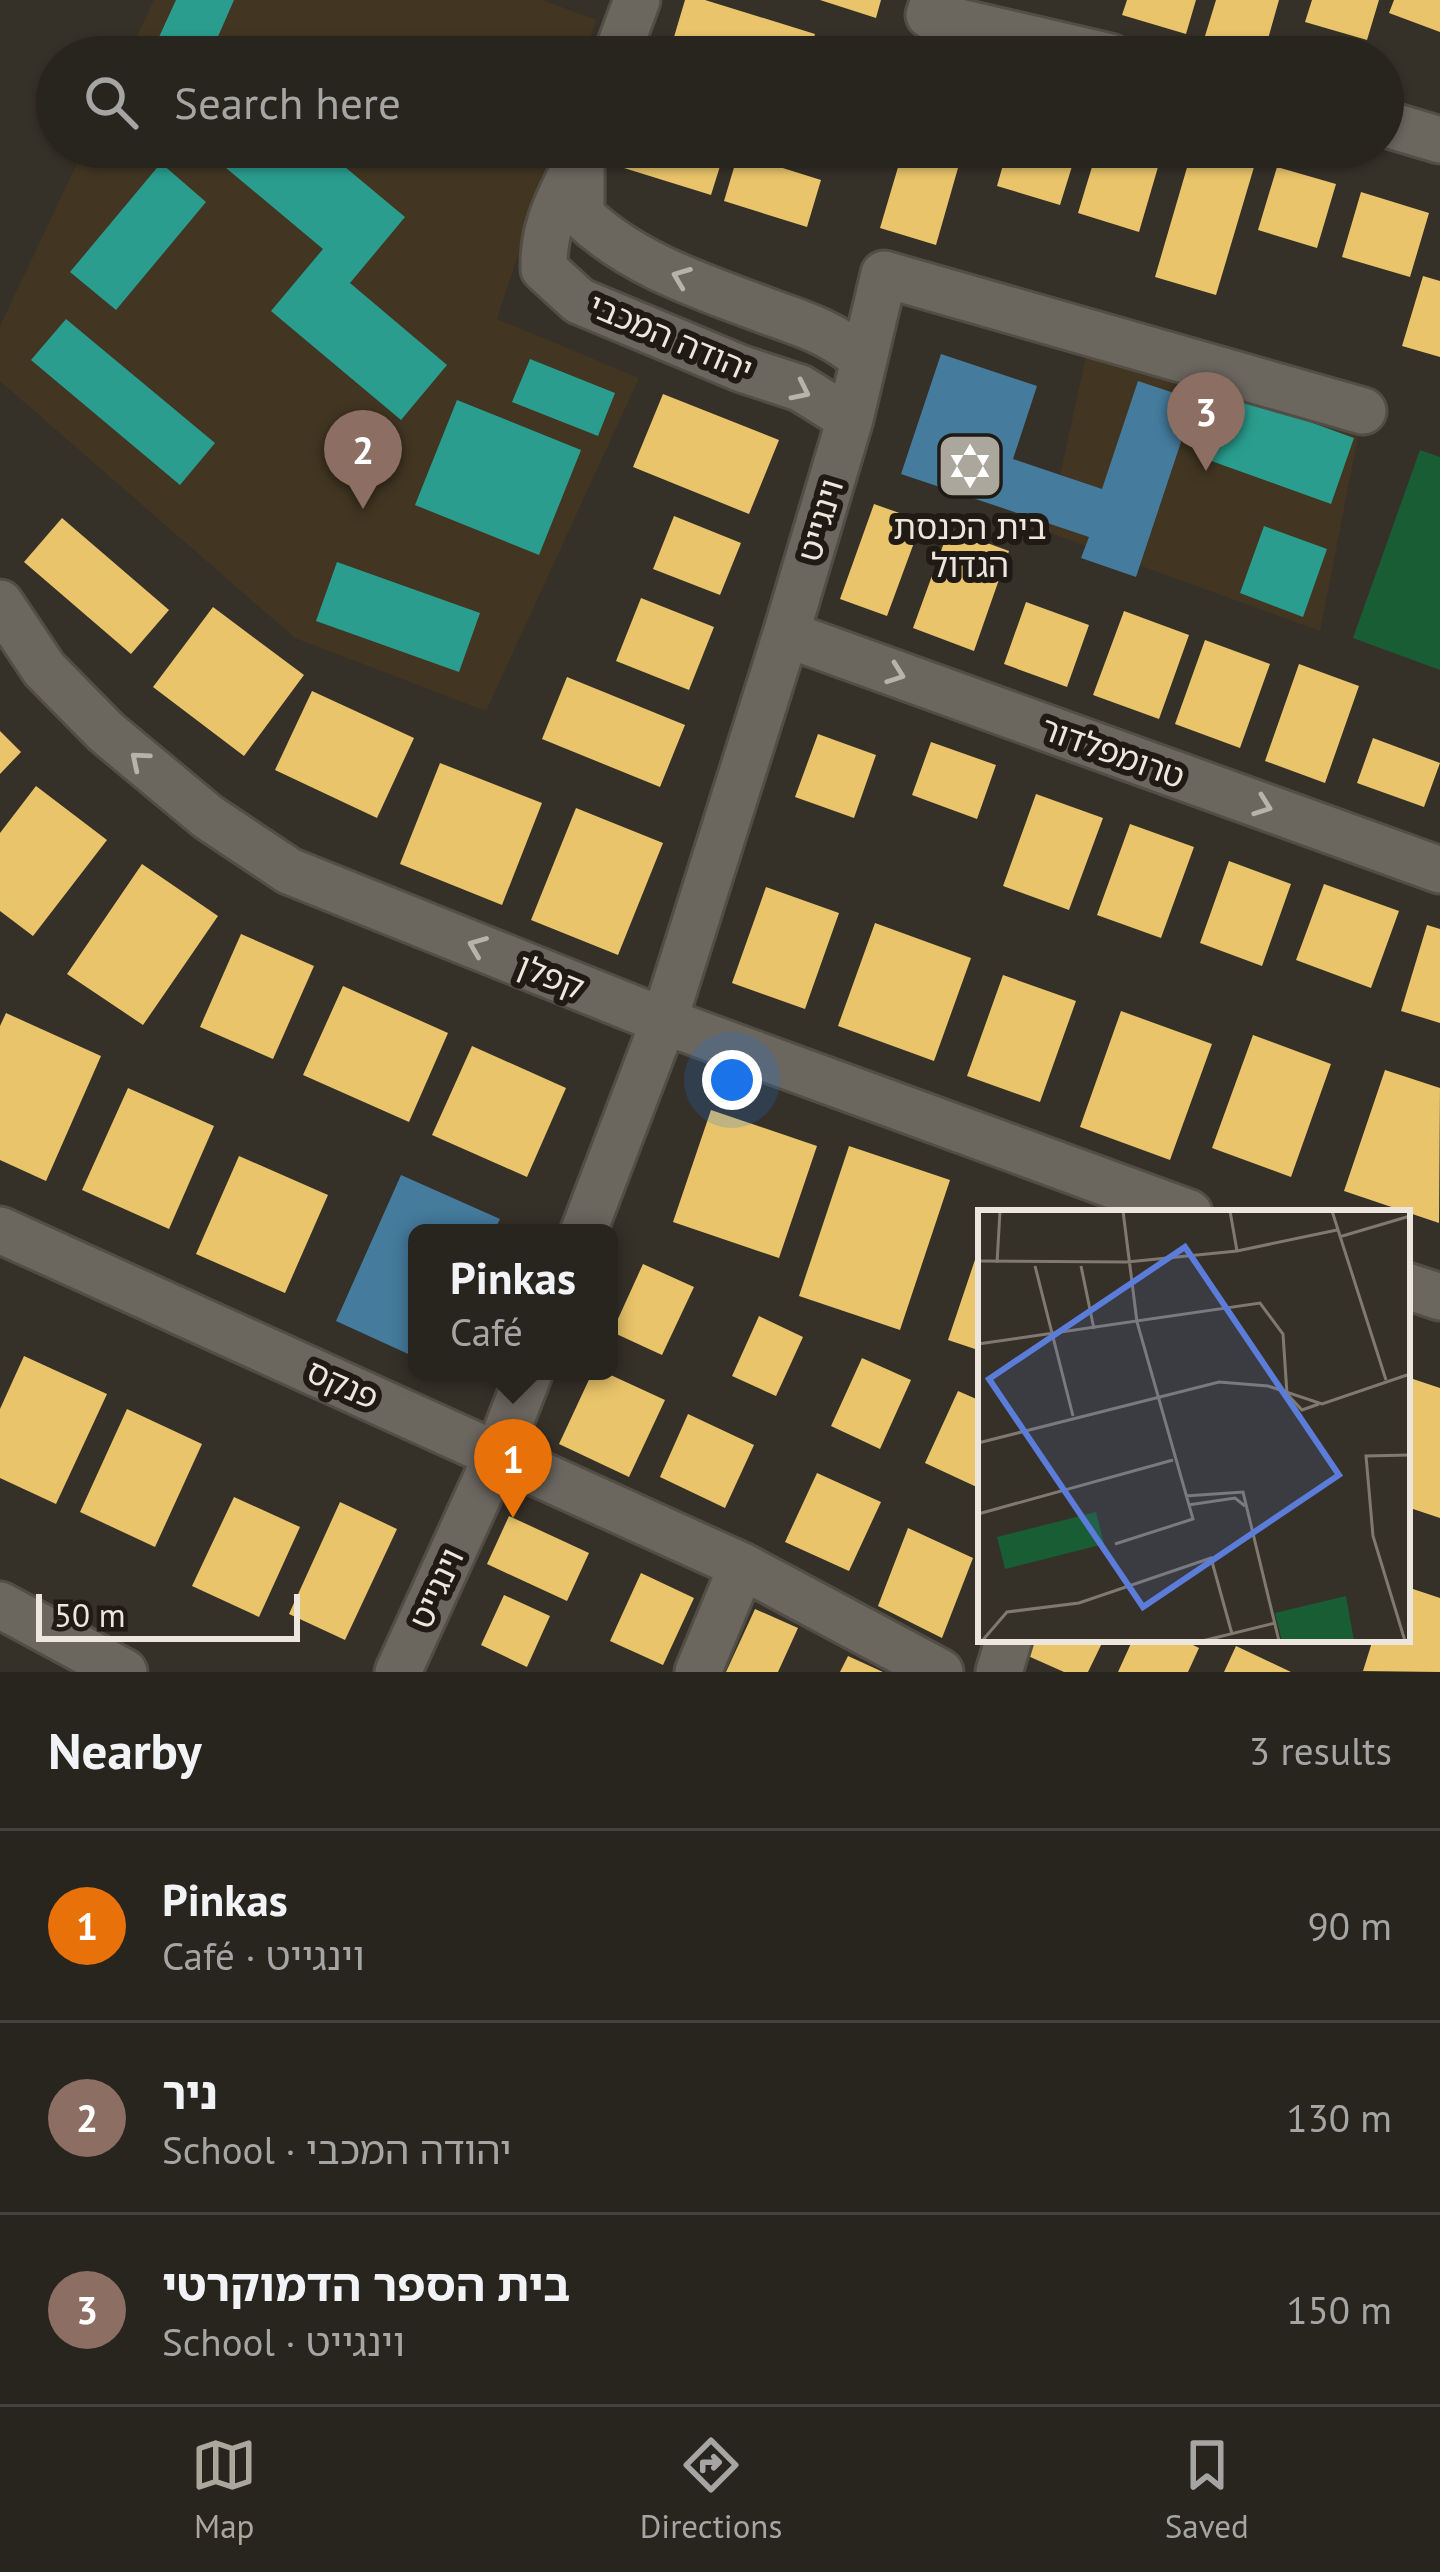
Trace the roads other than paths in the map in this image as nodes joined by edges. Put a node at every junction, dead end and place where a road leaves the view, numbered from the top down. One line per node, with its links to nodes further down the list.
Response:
1 (637, 0): 3 (street)
2 (934, 0): 4 (street)
3 (624, 36)
4 (1020, 36)
5 (1404, 129): 6 (street)
6 (1440, 140)
7 (573, 168): 11 (street, יהודה המכבי, one-way to 11)
8 (582, 168): 9 (street, יהודה המכבי, one-way to 8)
9 (863, 359): 10 (street, וינגייט); 11 (street, וינגייט)
10 (1363, 411)
11 (850, 419): 13 (street, וינגייט)
12 (0, 603): 15 (street, קפלן, one-way to 12)
13 (786, 634): 14 (street, טרומפלדור, one-way to 14); 15 (street, וינגייט)
14 (1440, 870)
15 (664, 1021): 16 (street, קפלן); 17 (street, וינגייט)
16 (1142, 1205)
17 (586, 1224)
18 (0, 1230): 22 (street, פנקס)
19 (1410, 1287): 20 (street)
20 (1440, 1298)
21 (526, 1380): 22 (street, וינגייט)
22 (498, 1453): 23 (street, פנקס); 27 (street, וינגייט)
23 (742, 1566): 28 (street); 29 (street, פנקס)
24 (0, 1605): 26 (street)
25 (1008, 1642): 30 (street)
26 (124, 1672)
27 (398, 1672)
28 (698, 1672)
29 (940, 1672)
30 (999, 1672)

